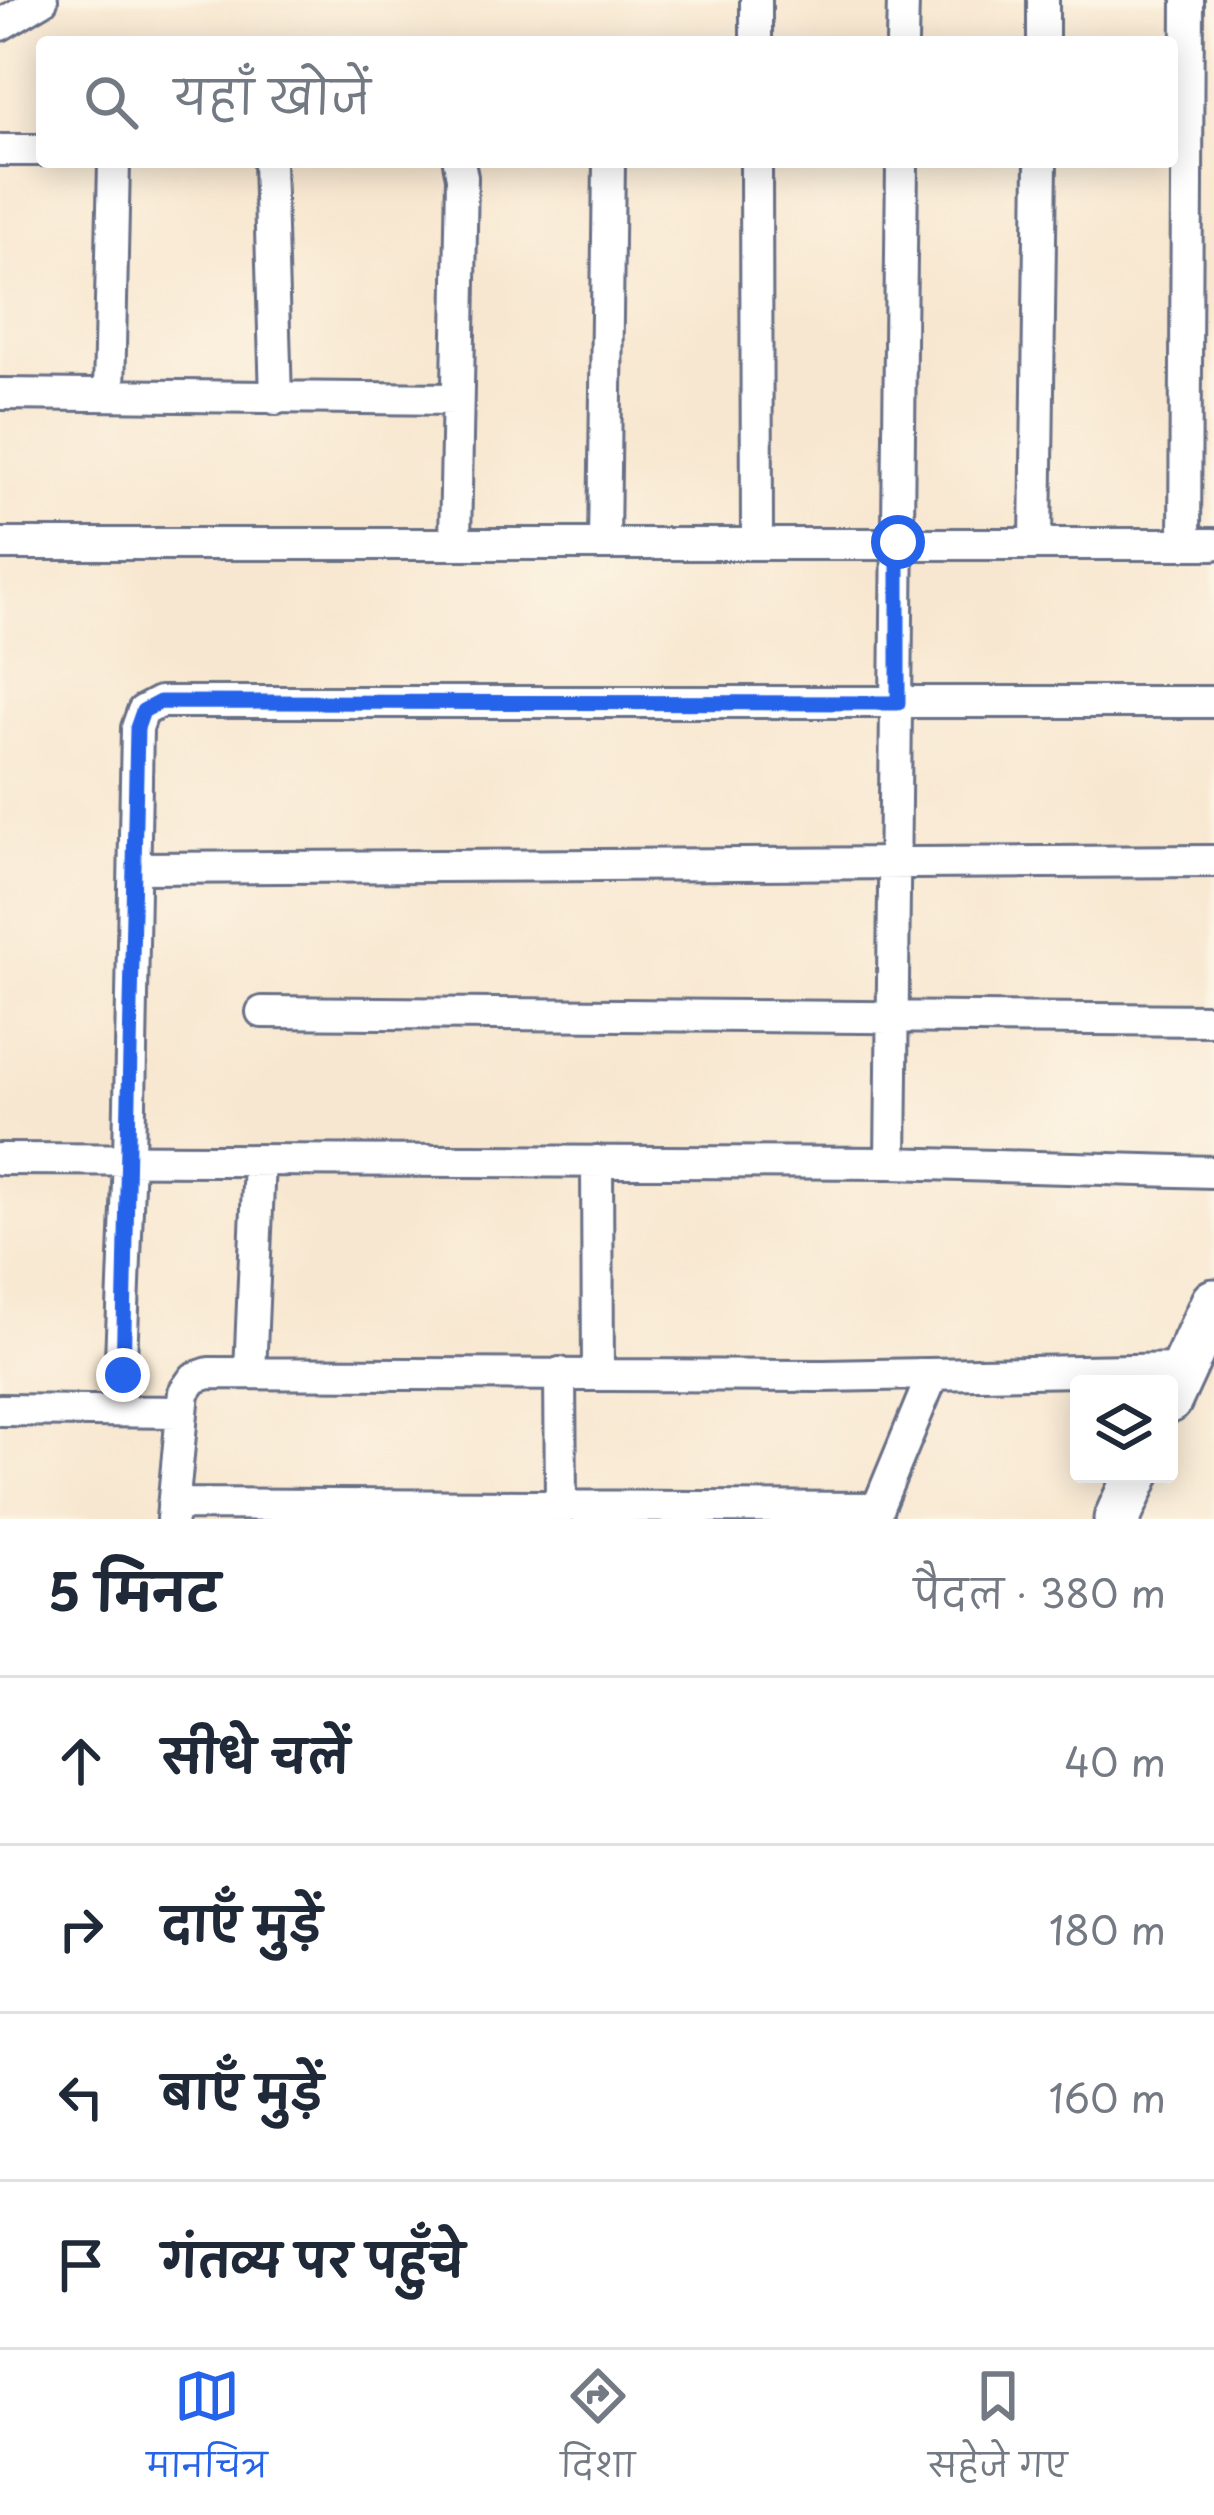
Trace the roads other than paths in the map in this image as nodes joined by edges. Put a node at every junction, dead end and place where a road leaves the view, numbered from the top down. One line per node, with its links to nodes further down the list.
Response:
1 (42, 0): 6 (street)
2 (756, 0): 7 (street)
3 (903, 0): 8 (street)
4 (1043, 0): 9 (street)
5 (1188, 0): 29 (street)
6 (0, 25)
7 (756, 36)
8 (902, 36)
9 (1043, 36)
10 (0, 150): 11 (street)
11 (36, 150)
12 (114, 168): 20 (street)
13 (269, 168): 21 (street)
14 (459, 168): 22 (street)
15 (609, 168): 28 (street)
16 (756, 168): 24 (street)
17 (902, 168): 25 (street)
18 (1041, 168): 26 (street)
19 (0, 394): 20 (street)
20 (109, 394): 21 (street)
21 (276, 399): 22 (street)
22 (456, 399): 23 (street)
23 (455, 542): 27 (street); 28 (street)
24 (757, 542): 25 (street); 28 (street)
25 (898, 542): 26 (street); 31 (street)
26 (1036, 542): 29 (street)
27 (0, 544)
28 (604, 544)
29 (1199, 544)
30 (1214, 702): 31 (street)
31 (898, 703): 33 (street); 34 (street)
32 (1214, 861): 33 (street)
33 (893, 863): 34 (street); 36 (street)
34 (135, 868): 38 (street)
35 (262, 1012): 36 (street)
36 (892, 1017): 37 (street); 42 (street)
37 (1214, 1020)
38 (129, 1158): 39 (street); 40 (street); 51 (street)
39 (0, 1159)
40 (259, 1161): 41 (street); 45 (street)
41 (597, 1161): 42 (street); 48 (street)
42 (891, 1163): 43 (street)
43 (1214, 1172)
44 (1214, 1301): 50 (street)
45 (250, 1373): 46 (street); 53 (street)
46 (560, 1373): 48 (street); 56 (street)
47 (933, 1374): 48 (street); 49 (street); 59 (street)
48 (598, 1376)
49 (1070, 1380)
50 (1178, 1381)
51 (119, 1408): 52 (street); 53 (street)
52 (0, 1410)
53 (181, 1412): 55 (street)
54 (1133, 1483): 60 (street)
55 (172, 1511): 57 (street)
56 (558, 1511): 57 (street); 58 (street)
57 (298, 1512)
58 (738, 1513): 59 (street)
59 (875, 1514)
60 (1117, 1519)

